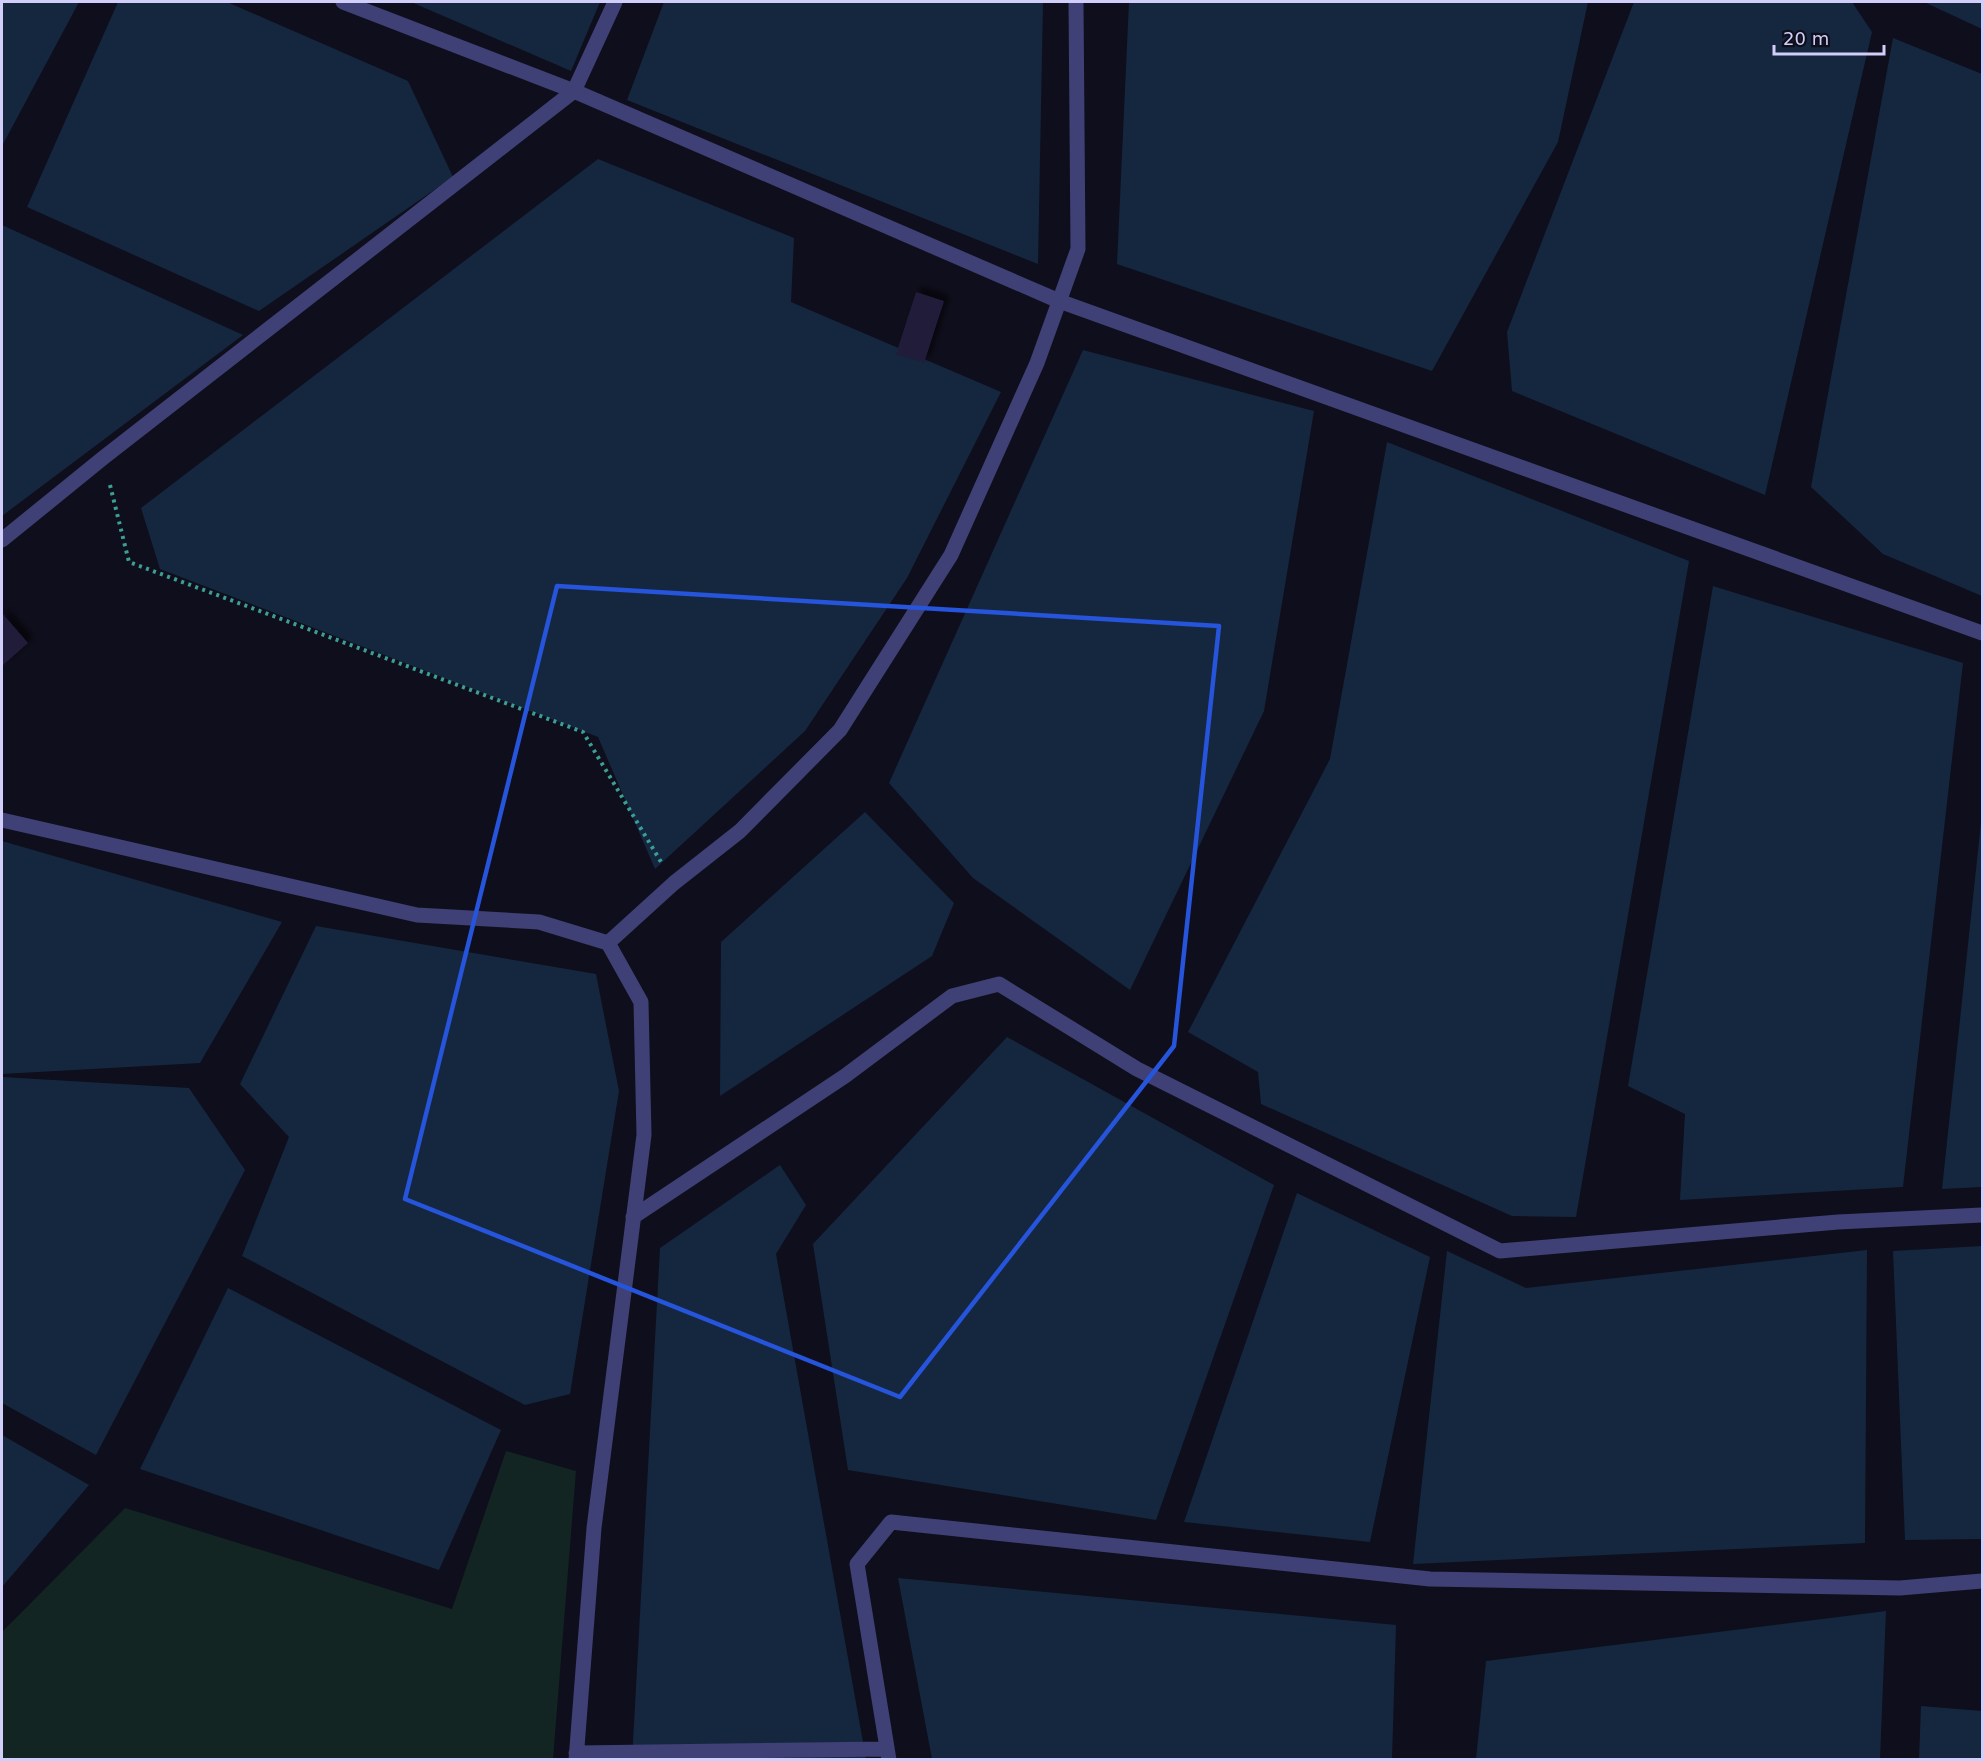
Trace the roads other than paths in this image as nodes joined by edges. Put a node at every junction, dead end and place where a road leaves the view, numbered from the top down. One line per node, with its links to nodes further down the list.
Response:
1 (343, 2): 4 (lane)
2 (615, 2): 4 (lane)
3 (1076, 2): 5 (lane)
4 (574, 91): 5 (lane); 6 (lane)
5 (1059, 302): 7 (lane); 9 (lane)
6 (2, 540)
7 (1983, 633)
8 (2, 820): 9 (lane)
9 (608, 943): 11 (lane)
10 (1983, 1215): 11 (lane)
11 (633, 1217): 14 (lane)
12 (1983, 1581): 13 (lane)
13 (888, 1754): 14 (lane)
14 (576, 1756)

